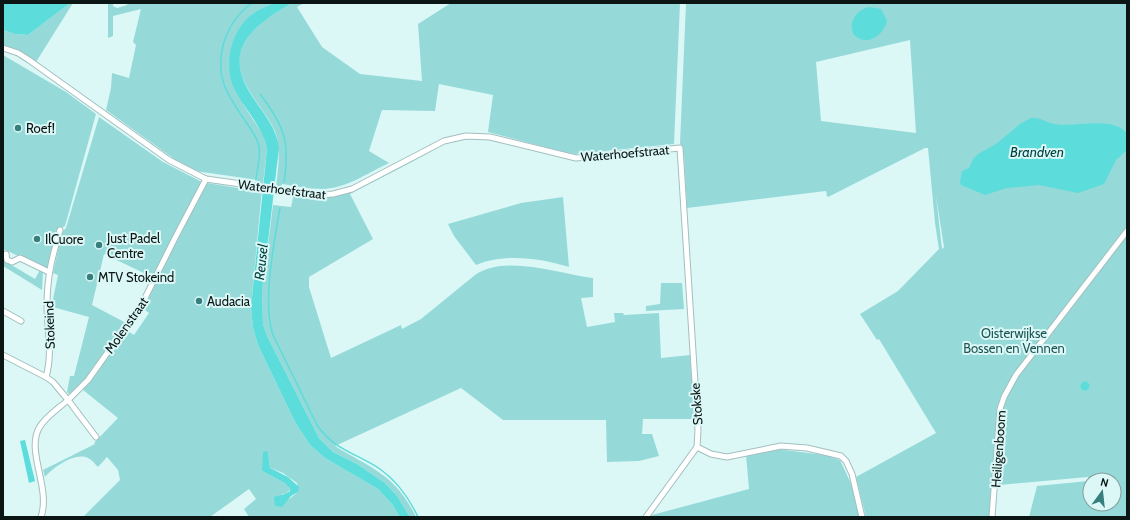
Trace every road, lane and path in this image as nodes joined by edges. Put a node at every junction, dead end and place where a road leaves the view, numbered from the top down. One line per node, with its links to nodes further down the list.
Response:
1 (3, 48): 3 (street, Waterhoefstraat)
2 (680, 148): 3 (street, Waterhoefstraat); 14 (street, Stokske)
3 (206, 179): 12 (street, Molenstraat)
4 (60, 230): 7 (street, Stokeind)
5 (1127, 230): 18 (street, Heiligenboom)
6 (6, 254): 7 (street)
7 (49, 272): 11 (street, Stokeind)
8 (3, 311): 9 (street)
9 (21, 321)
10 (4, 357): 11 (street)
11 (46, 377): 12 (street)
12 (68, 400): 13 (street); 15 (street, Molenstraat)
13 (96, 436)
14 (697, 447): 16 (street); 17 (street)
15 (41, 517)
16 (646, 517)
17 (862, 517)
18 (992, 517)

